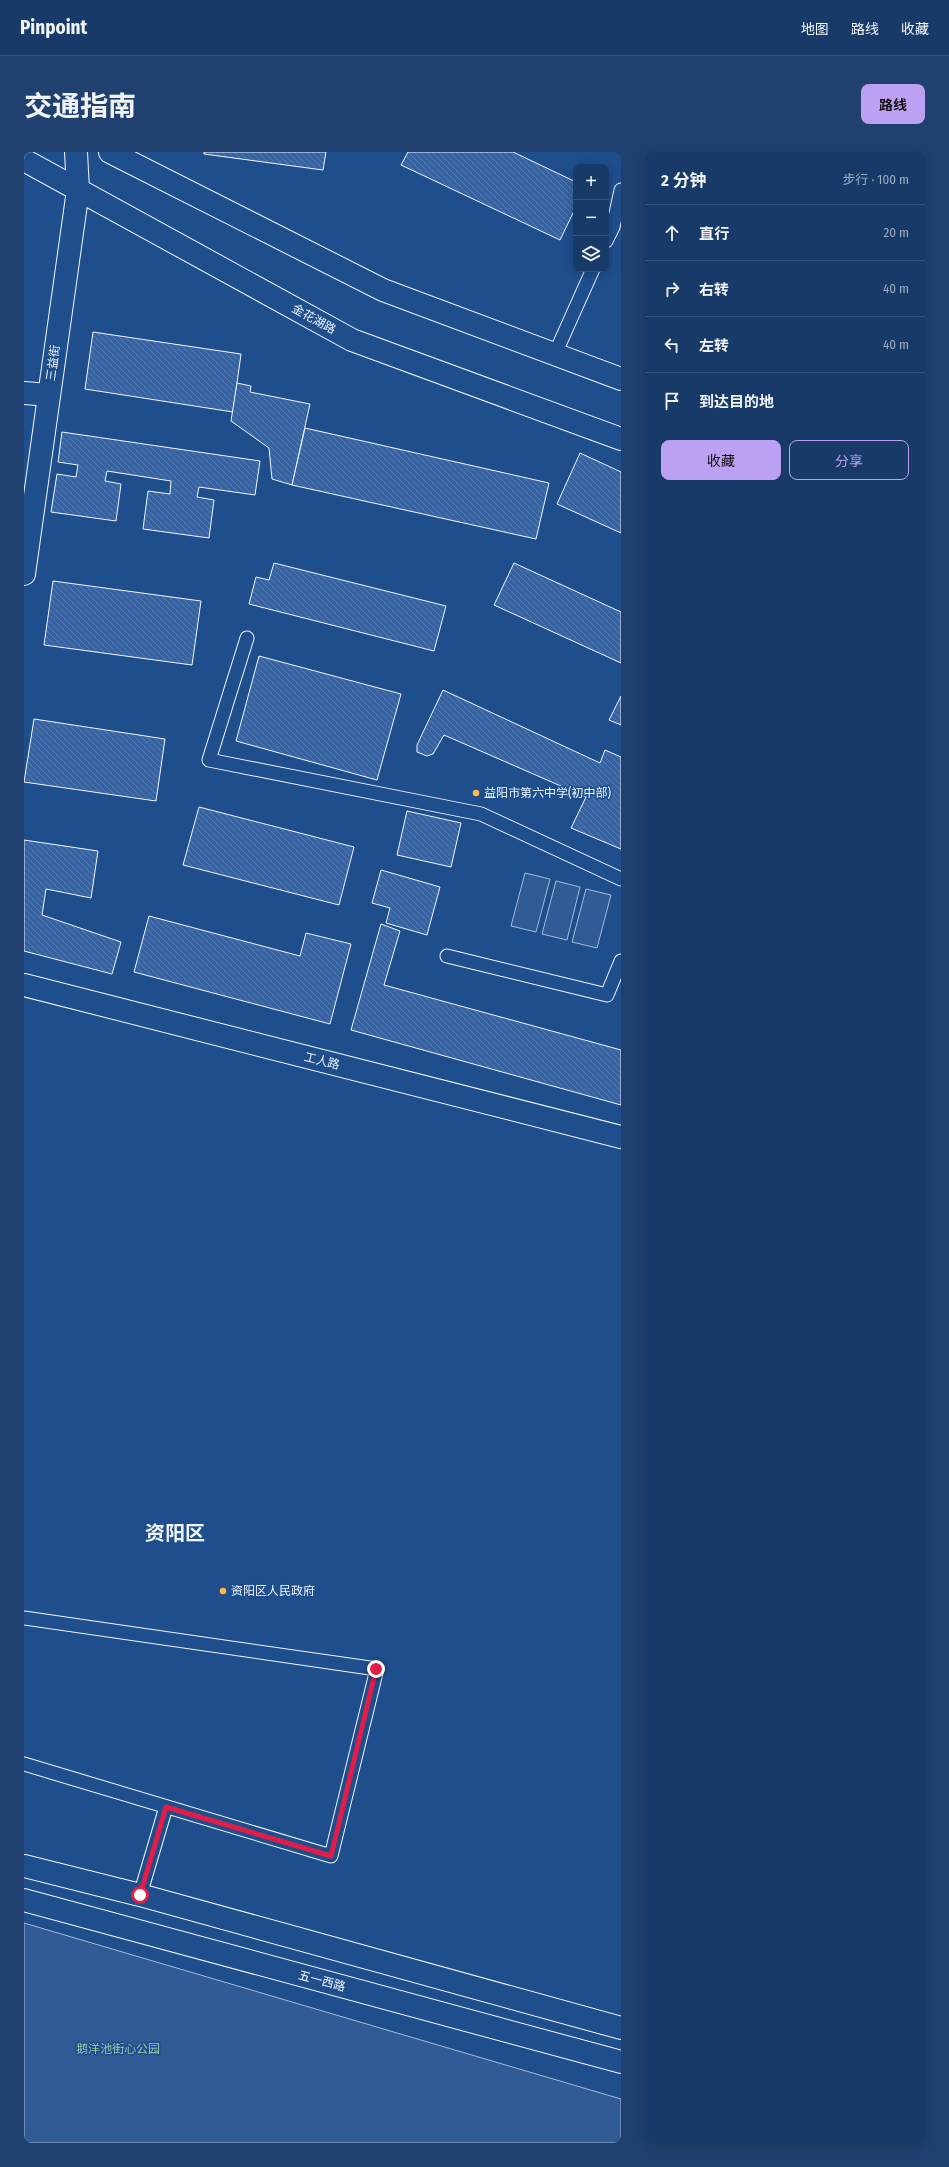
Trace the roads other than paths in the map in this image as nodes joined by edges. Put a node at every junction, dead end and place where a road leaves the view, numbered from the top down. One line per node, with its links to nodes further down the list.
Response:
1 (76, 152): 4 (main road, 三益街)
2 (110, 152): 8 (main road)
3 (24, 160): 4 (main road, 金花湖路)
4 (78, 190): 11 (main road, 三益街); 12 (main road, 金花湖路)
5 (621, 190): 6 (lane)
6 (608, 236)
7 (593, 272): 8 (lane)
8 (555, 354): 9 (main road)
9 (621, 379)
10 (24, 393): 11 (main road)
11 (49, 395): 13 (main road, 三益街)
12 (621, 439)
13 (24, 574)
14 (247, 638): 15 (lane)
15 (621, 879)
16 (447, 956): 17 (lane)
17 (621, 961)
18 (24, 985): 19 (main road, 工人路)
19 (621, 1137)
20 (24, 1618): 22 (lane)
21 (24, 1764): 22 (lane)
22 (166, 1807): 24 (lane)
23 (24, 1866): 24 (main road)
24 (140, 1895): 26 (main road)
25 (24, 1900): 27 (main road, 五一西路)
26 (621, 2028)
27 (621, 2062)

